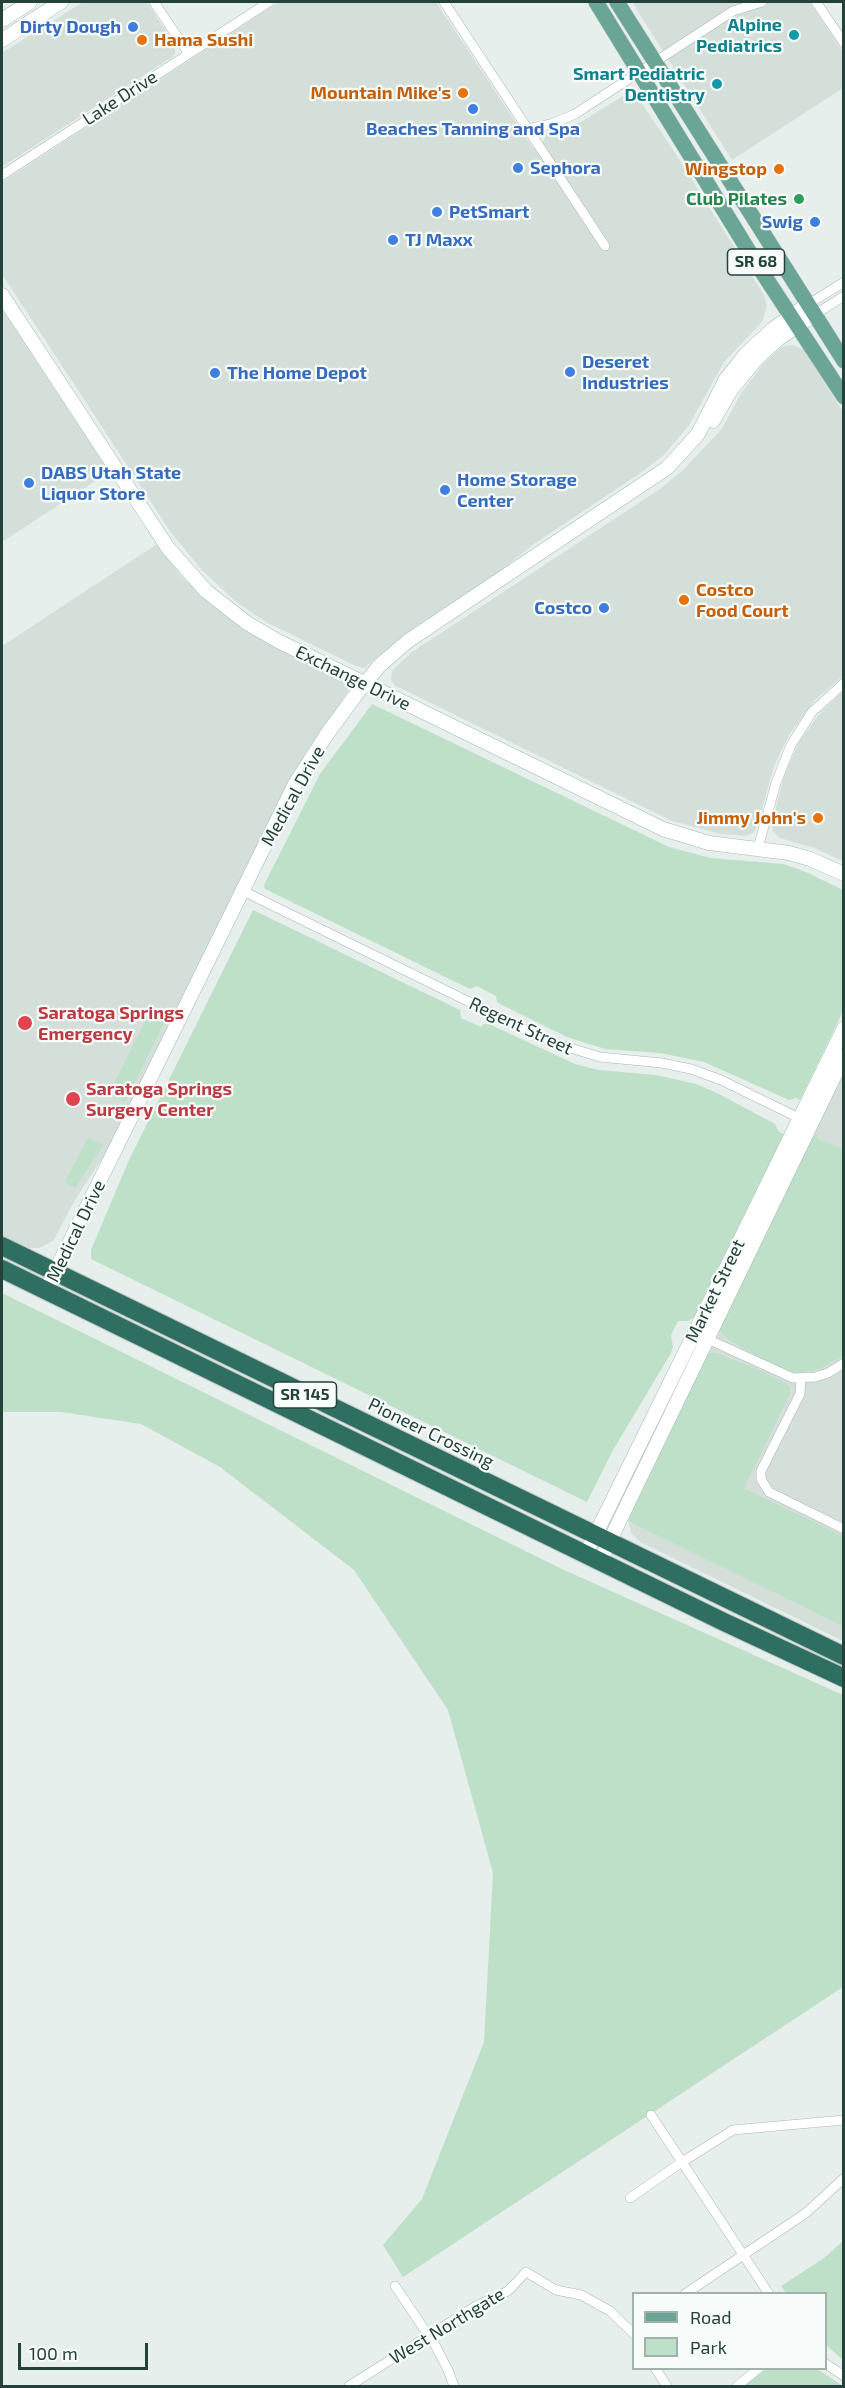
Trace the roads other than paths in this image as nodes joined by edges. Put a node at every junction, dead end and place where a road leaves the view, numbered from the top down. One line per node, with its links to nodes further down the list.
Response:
1 (30, 2): 10 (street)
2 (61, 2): 11 (street)
3 (154, 2): 13 (street)
4 (269, 2): 13 (street, Lake Drive)
5 (444, 2): 16 (street)
6 (596, 2): 15 (main road, SR 68)
7 (617, 2): 14 (main road, SR 68)
8 (762, 2): 14 (street)
9 (816, 2): 12 (street)
10 (2, 20)
11 (2, 40)
12 (843, 43)
13 (189, 54): 17 (street, Lake Drive)
14 (654, 62): 15 (street); 22 (main road, SR 68)
15 (640, 72): 16 (street); 23 (main road, SR 68)
16 (528, 129): 18 (street)
17 (2, 176)
18 (605, 246)
19 (843, 282): 22 (street)
20 (2, 295): 26 (street, Exchange Drive)
21 (843, 296): 22 (street)
22 (811, 310): 23 (street, Medical Drive); 24 (main road, SR 68)
23 (794, 321): 25 (main road, SR 68); 26 (street, Medical Drive)
24 (843, 361)
25 (843, 397)
26 (365, 683): 28 (street, Exchange Drive); 30 (street, Medical Drive)
27 (843, 683): 28 (street)
28 (758, 848): 29 (street, Exchange Drive)
29 (843, 874)
30 (243, 891): 33 (street, Regent Street); 36 (street, Medical Drive)
31 (843, 1028): 33 (street, Market Street)
32 (843, 1056): 33 (street, Market Street)
33 (805, 1121): 38 (street, Market Street)
34 (2, 1246): 36 (highway, Pioneer Crossing / SR 145)
35 (2, 1269): 37 (highway, SR 145)
36 (55, 1273): 37 (street, Medical Drive); 42 (highway, Pioneer Crossing / SR 145)
37 (46, 1290): 43 (highway, SR 145)
38 (700, 1336): 40 (street); 42 (street, Market Street)
39 (843, 1363): 40 (street)
40 (801, 1379): 41 (street)
41 (843, 1529)
42 (602, 1540): 43 (street, Market Street); 44 (highway, Pioneer Crossing / SR 145)
43 (593, 1557): 45 (highway, SR 145)
44 (843, 1656)
45 (843, 1678)
46 (651, 2115): 48 (street)
47 (843, 2120): 48 (street)
48 (682, 2162): 50 (street); 51 (street)
49 (843, 2178): 51 (street)
50 (630, 2198)
51 (744, 2256): 53 (street); 54 (street)
52 (395, 2286): 56 (street)
53 (688, 2292)
54 (768, 2292)
55 (632, 2330): 56 (street, West Northgate)
56 (428, 2334): 61 (street, West Northgate); 62 (street)
57 (827, 2365): 60 (street)
58 (656, 2370): 63 (street)
59 (757, 2370): 64 (street)
60 (843, 2376)
61 (349, 2386)
62 (454, 2386)
63 (667, 2386)
64 (737, 2386)

